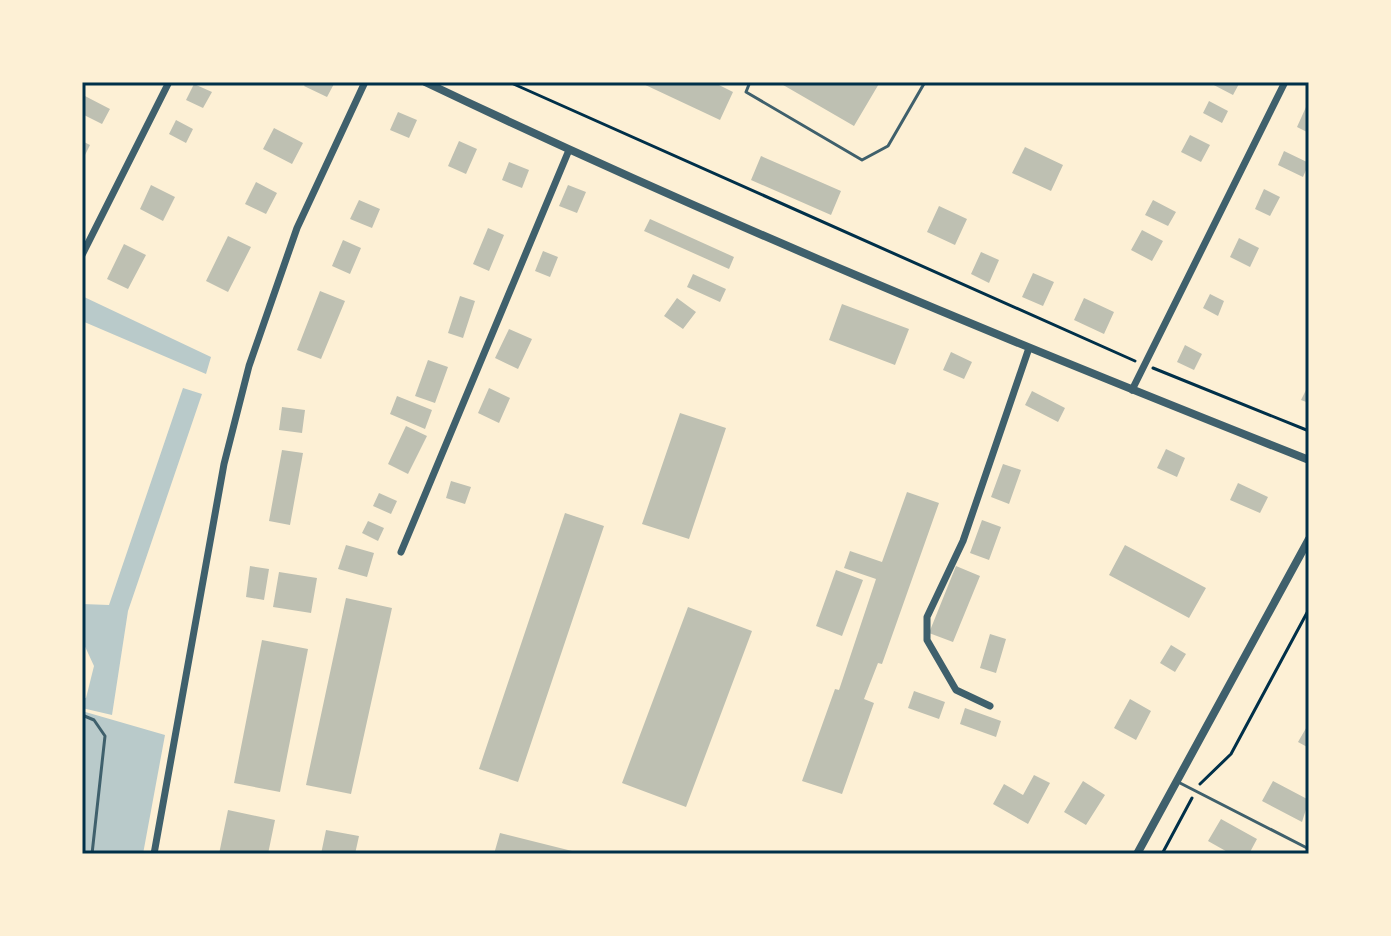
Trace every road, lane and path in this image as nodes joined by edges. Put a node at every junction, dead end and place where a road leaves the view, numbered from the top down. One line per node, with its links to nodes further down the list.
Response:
1 (169, 82): 9 (street)
2 (365, 82): 24 (street)
3 (425, 82): 8 (street)
4 (509, 82): 11 (path)
5 (750, 82): 6 (lane)
6 (925, 82)
7 (1285, 82): 11 (street)
8 (569, 150): 10 (street); 16 (street)
9 (82, 255)
10 (1029, 348): 12 (street); 18 (street)
11 (1144, 365): 12 (street); 13 (path)
12 (1132, 390): 14 (street)
13 (1309, 431)
14 (1309, 460)
15 (1309, 539): 20 (street)
16 (401, 552)
17 (1309, 609): 21 (path)
18 (990, 706)
19 (82, 715): 23 (lane)
20 (1176, 782): 21 (lane); 25 (street)
21 (1195, 792): 22 (lane); 26 (path)
22 (1309, 849)
23 (92, 854)
24 (154, 854)
25 (1137, 854)
26 (1162, 854)

